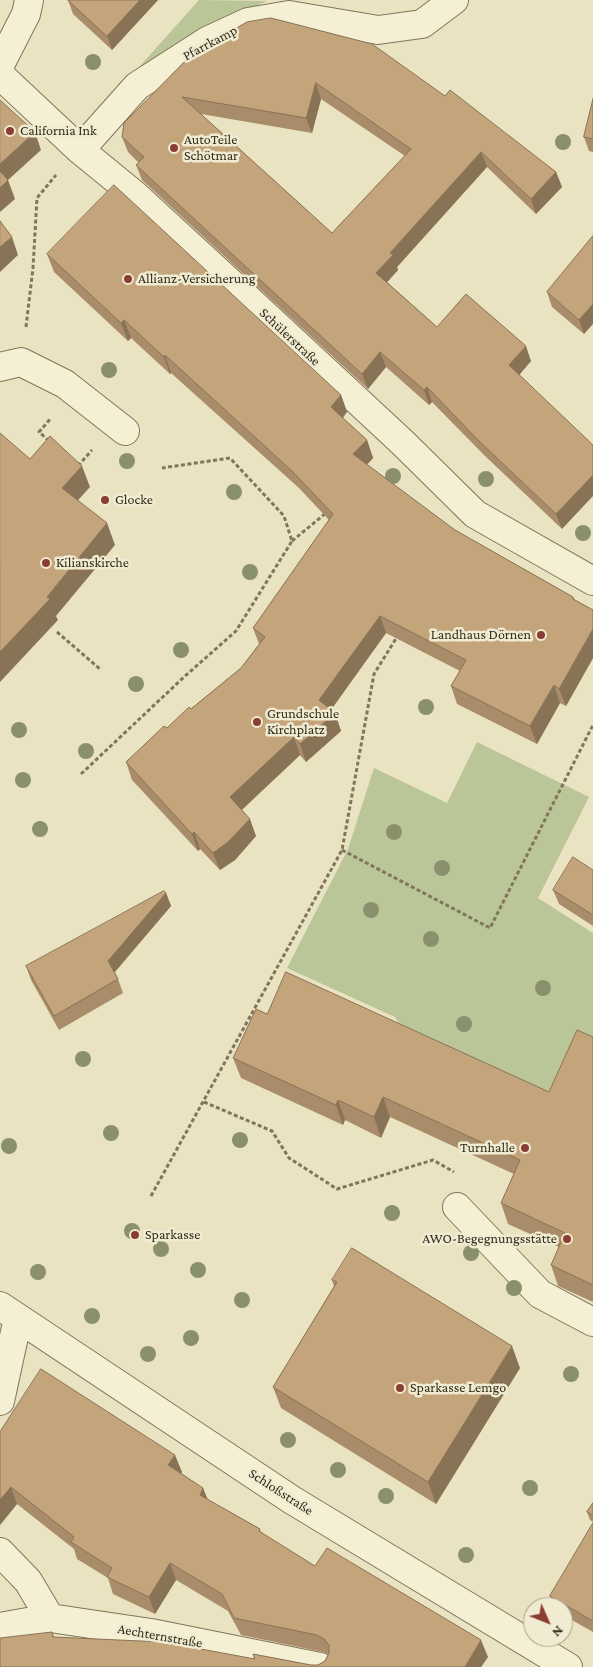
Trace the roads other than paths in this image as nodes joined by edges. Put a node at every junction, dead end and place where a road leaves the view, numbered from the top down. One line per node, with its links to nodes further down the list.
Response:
1 (29, 0): 3 (street)
2 (454, 0): 5 (street, Pfarrkamp)
3 (0, 65)
4 (0, 75): 5 (street, Schülerstraße)
5 (80, 150): 8 (street, Schülerstraße)
6 (11, 365): 7 (street)
7 (125, 431)
8 (593, 581)
9 (457, 1207): 11 (street)
10 (9, 1312): 12 (street); 17 (street, Schloßstraße)
11 (593, 1322)
12 (0, 1401)
13 (0, 1552): 14 (street)
14 (50, 1618): 15 (street, Aechternstraße); 16 (street, Aechternstraße)
15 (0, 1627)
16 (320, 1667)
17 (568, 1667)

